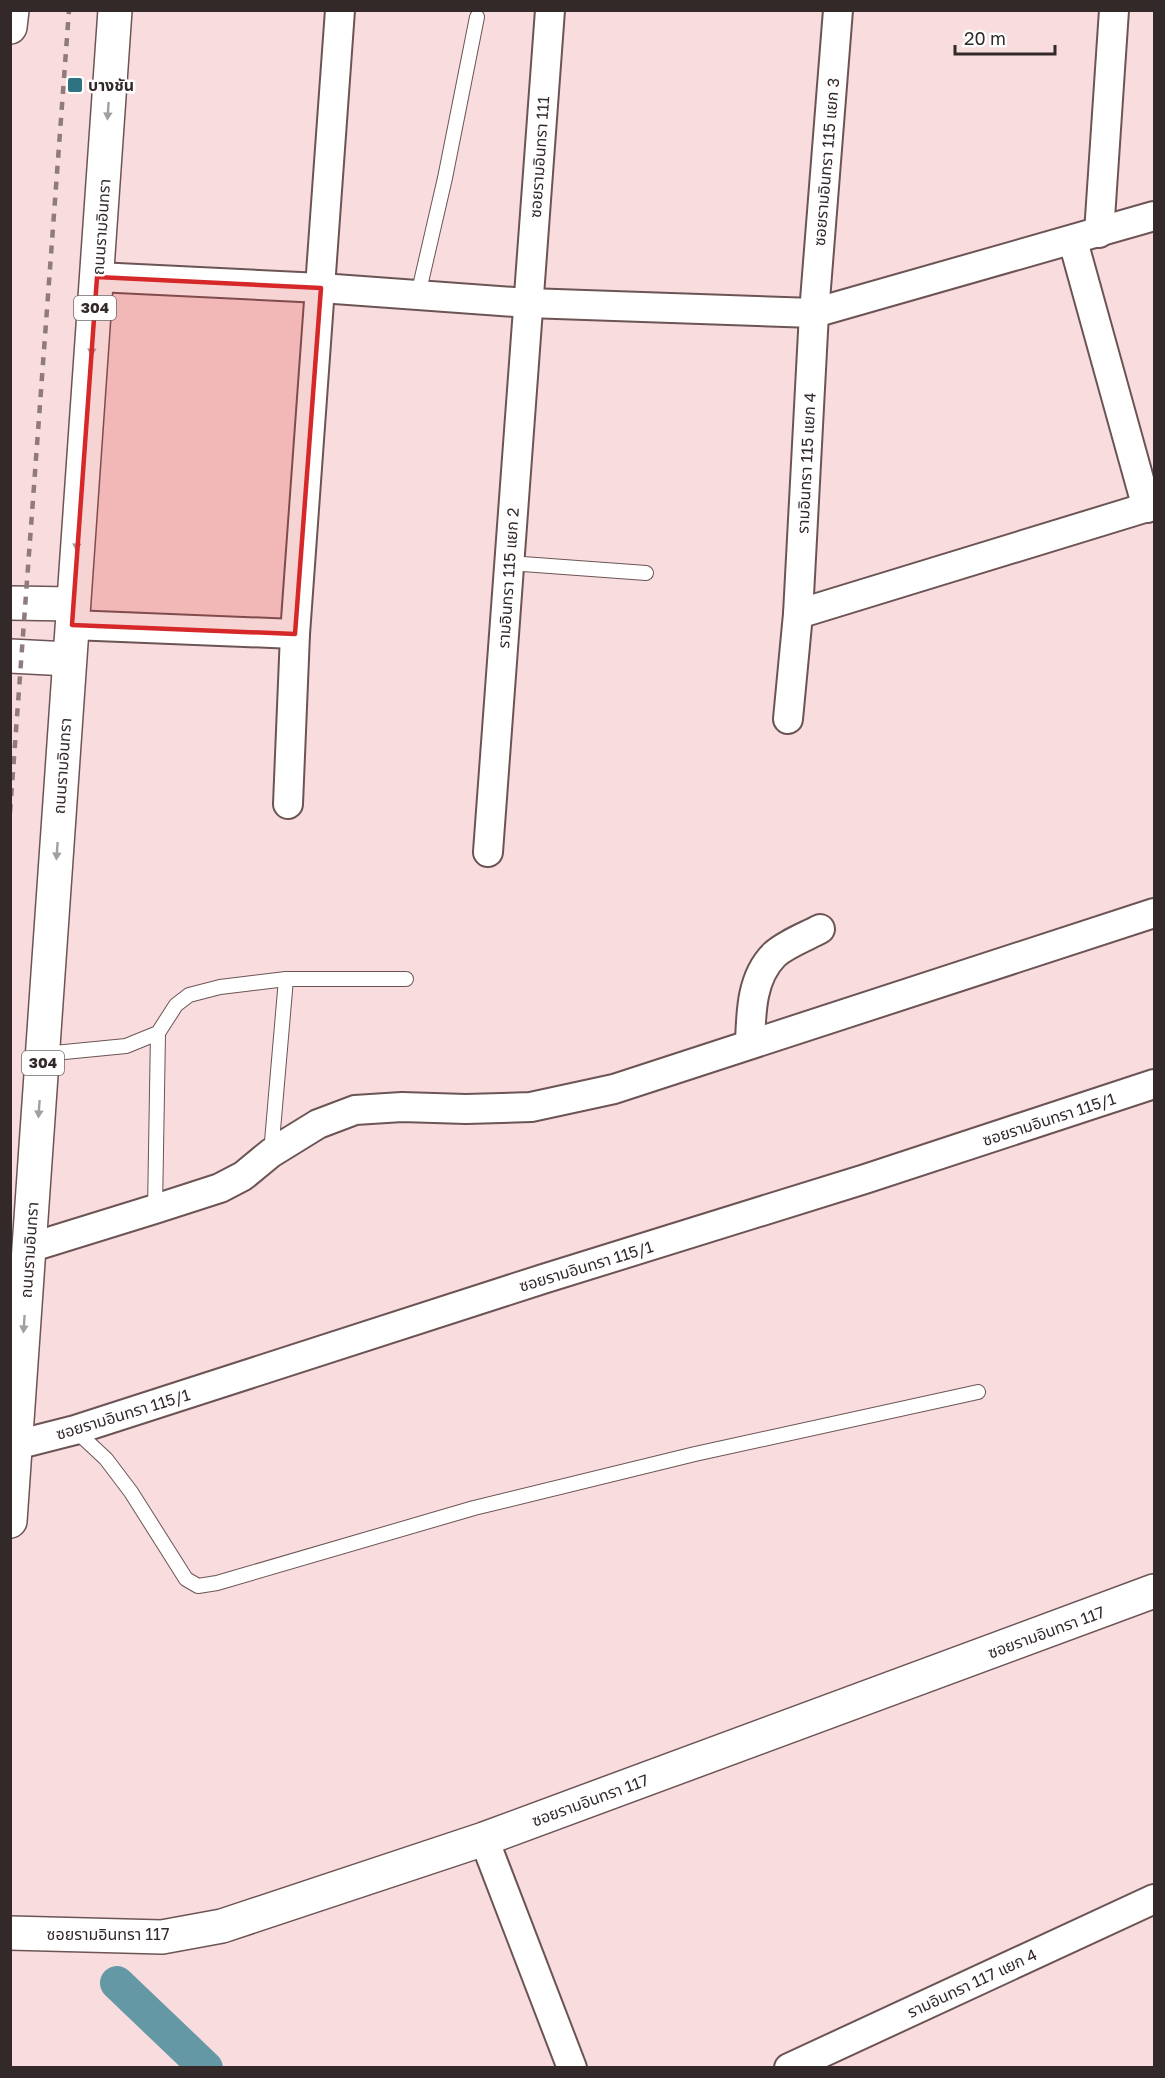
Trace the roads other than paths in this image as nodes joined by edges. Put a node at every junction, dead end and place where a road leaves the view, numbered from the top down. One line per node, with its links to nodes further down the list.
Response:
1 (12, 10): 8 (main road)
2 (115, 10): 11 (main road, ถนนรามอินทรา / 304, one-way to 11)
3 (340, 10): 12 (street)
4 (550, 10): 14 (street, ซอยรามอินทรา 111)
5 (838, 10): 15 (street, ซอยรามอินทรา 115 แยก 3)
6 (1114, 10): 10 (street)
7 (477, 17): 13 (lane)
8 (10, 27)
9 (1155, 216): 10 (street)
10 (1086, 237): 15 (street); 16 (street)
11 (97, 277): 12 (street); 21 (main road, ถนนรามอินทรา / 304, one-way to 21)
12 (321, 288): 13 (street); 22 (street)
13 (418, 295): 14 (street)
14 (528, 303): 15 (street); 17 (street, รามอินทรา 115 แยก 2)
15 (814, 313): 20 (street, รามอินทรา 115 แยก 4)
16 (1151, 507): 20 (street)
17 (509, 563): 18 (lane); 27 (street, รามอินทรา 115 แยก 2)
18 (646, 573)
19 (10, 603): 21 (main road)
20 (798, 614): 25 (street, รามอินทรา 115 แยก 4)
21 (72, 615): 22 (street); 24 (main road, ถนนรามอินทรา / 304)
22 (295, 634): 26 (street)
23 (10, 656): 24 (main road)
24 (69, 659): 34 (main road, ถนนรามอินทรา / 304, one-way to 34)
25 (788, 720)
26 (288, 804)
27 (488, 852)
28 (1155, 913): 33 (street)
29 (820, 929): 33 (street)
30 (286, 979): 31 (lane); 32 (lane); 36 (lane)
31 (406, 979)
32 (158, 1033): 34 (lane); 37 (lane)
33 (750, 1044): 36 (street)
34 (44, 1054): 38 (main road, ถนนรามอินทรา / 304, one-way to 38)
35 (1155, 1084): 40 (street, ซอยรามอินทรา 115/1)
36 (271, 1153): 37 (street)
37 (155, 1209): 38 (street)
38 (29, 1248): 41 (main road, ถนนรามอินทรา / 304, one-way to 41)
39 (978, 1392): 40 (lane)
40 (75, 1430): 41 (street, ซอยรามอินทรา 115/1)
41 (16, 1445): 42 (main road, ถนนรามอินทรา / 304)
42 (10, 1521)
43 (1155, 1592): 44 (main road, ซอยรามอินทรา 117)
44 (484, 1839): 46 (main road, ซอยรามอินทรา 117); 47 (street)
45 (1155, 1899): 48 (street, รามอินทรา 117 แยก 4)
46 (10, 1933)
47 (572, 2067)
48 (789, 2067)

